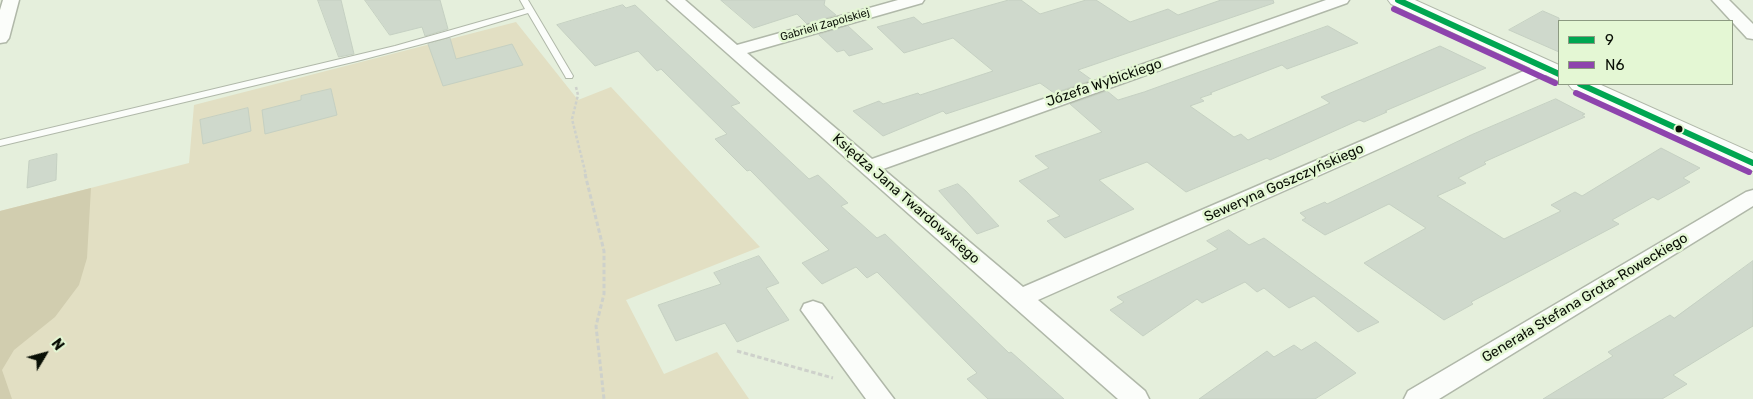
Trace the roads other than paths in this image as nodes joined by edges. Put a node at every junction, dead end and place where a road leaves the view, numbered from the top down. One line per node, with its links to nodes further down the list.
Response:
1 (11, 0): 10 (street)
2 (524, 0): 8 (lane)
3 (675, 0): 11 (street, Księdza Jana Twardowskiego)
4 (916, 0): 11 (street, Gabrieli Zapolskiej)
5 (1340, 0): 17 (street, Józefa Wybickiego)
6 (1398, 0): 12 (street)
7 (1720, 0): 9 (street)
8 (529, 10): 13 (lane); 15 (lane)
9 (1753, 34)
10 (0, 38)
11 (734, 51): 17 (street, Księdza Jana Twardowskiego)
12 (1553, 71): 19 (street, Seweryna Goszczyńskiego)
13 (569, 76)
14 (1582, 85): 16 (street)
15 (0, 143)
16 (1753, 163)
17 (868, 167): 19 (street, Księdza Jana Twardowskiego)
18 (1753, 197): 23 (street, Generała Stefana Grota-Roweckiego)
19 (1021, 298): 22 (street, Księdza Jana Twardowskiego)
20 (813, 310): 21 (street)
21 (876, 394)
22 (1136, 399)
23 (1417, 399)

